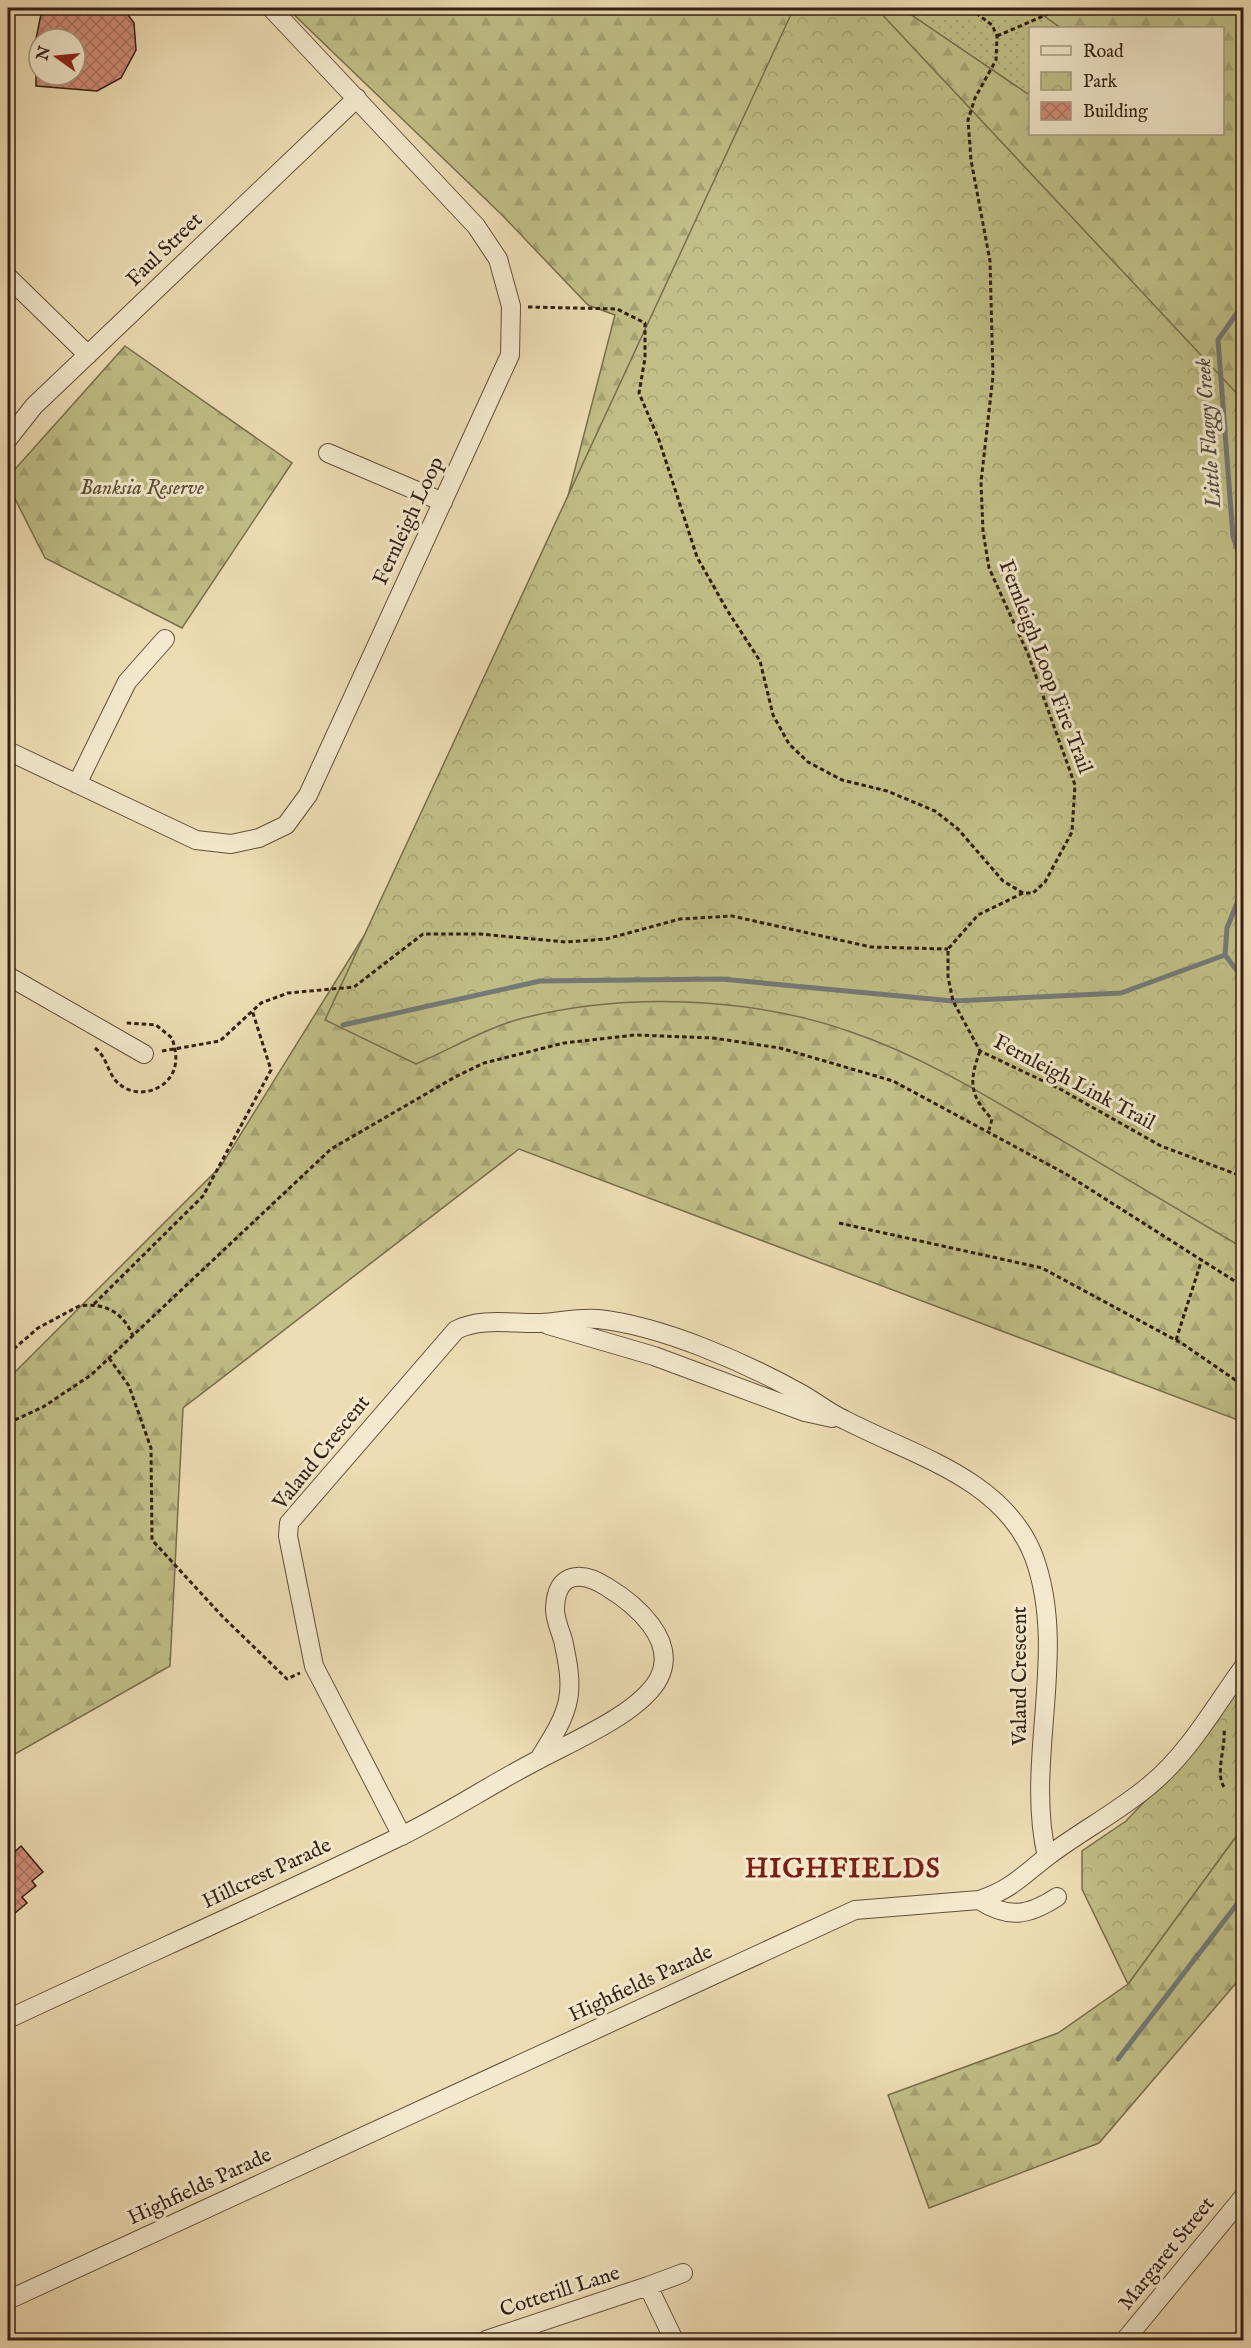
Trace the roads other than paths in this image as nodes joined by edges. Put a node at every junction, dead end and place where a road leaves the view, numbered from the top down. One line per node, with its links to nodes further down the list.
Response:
1 (271, 8): 2 (street, Fernleigh Loop)
2 (357, 98): 4 (street, Faul Street); 7 (street, Fernleigh Loop)
3 (8, 277): 4 (street)
4 (88, 355): 5 (street, Faul Street)
5 (8, 439)
6 (328, 453): 7 (street)
7 (443, 502): 10 (street, Fernleigh Loop)
8 (165, 639): 10 (street)
9 (8, 751): 10 (street, Fernleigh Loop)
10 (77, 784)
11 (8, 976): 12 (street)
12 (144, 1054)
13 (541, 1323): 14 (street, Valaud Crescent); 14 (street, Valaud Crescent); 17 (street, Valaud Crescent)
14 (843, 1420): 18 (street, Valaud Crescent)
15 (1244, 1666): 18 (street, Highfields Parade)
16 (539, 1759): 16 (street, Hillcrest Parade); 17 (street, Hillcrest Parade)
17 (402, 1836): 21 (street, Hillcrest Parade)
18 (1047, 1857): 20 (street, Highfields Parade)
19 (1057, 1898): 20 (street)
20 (979, 1900): 25 (street, Highfields Parade)
21 (8, 2019)
22 (1244, 2196): 28 (street, Margaret Street)
23 (683, 2273): 24 (street, Cotterill Lane)
24 (648, 2286): 26 (street, Cotterill Lane); 27 (street)
25 (8, 2300)
26 (486, 2340)
27 (674, 2340)
28 (1125, 2340)

